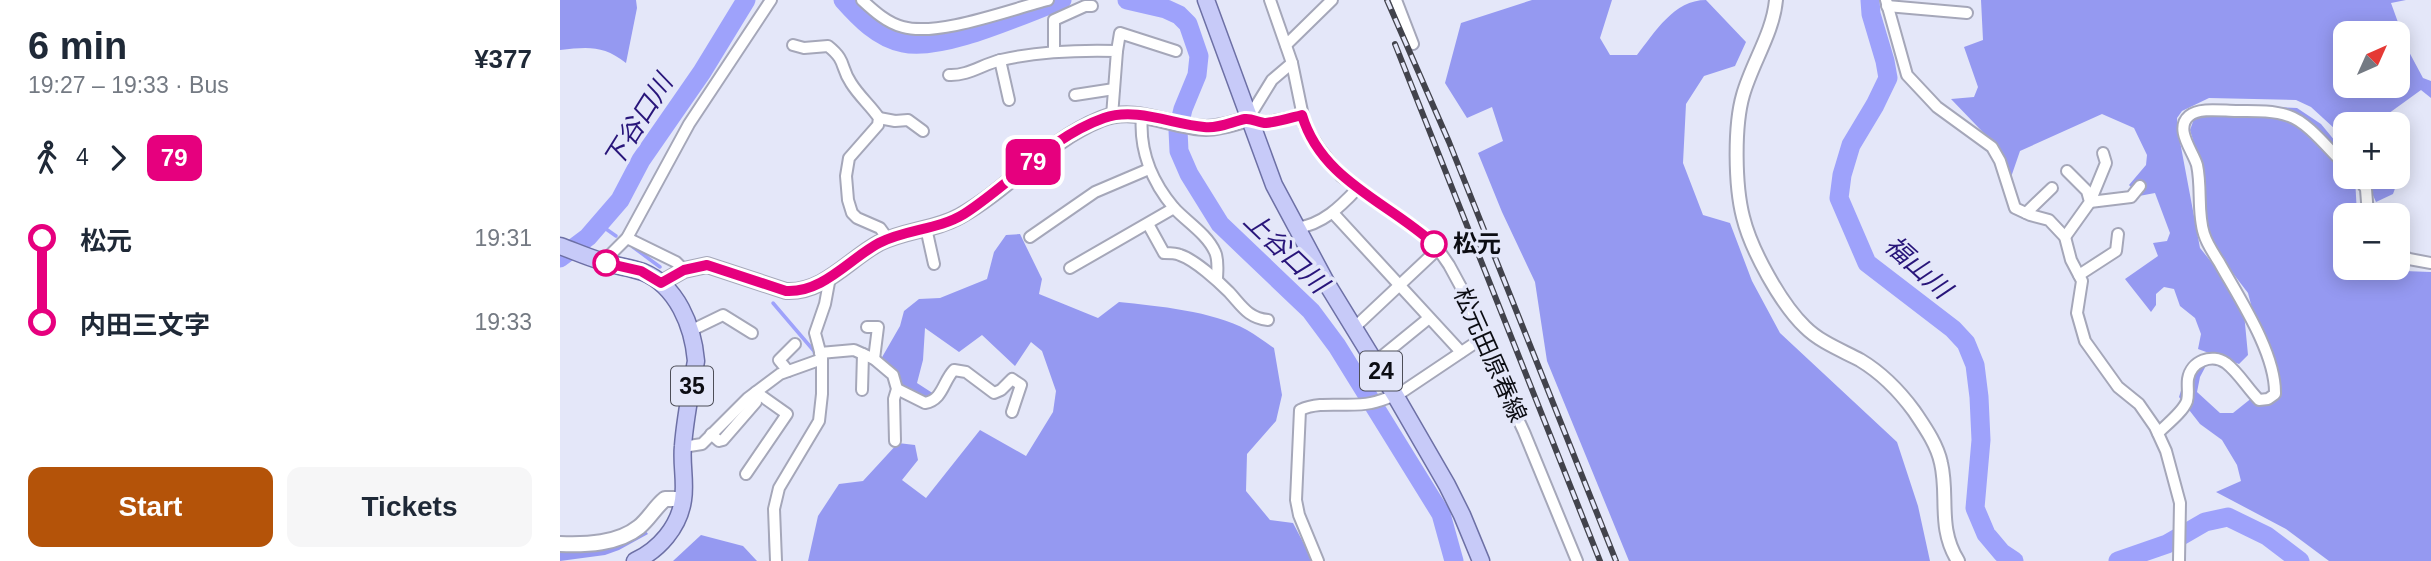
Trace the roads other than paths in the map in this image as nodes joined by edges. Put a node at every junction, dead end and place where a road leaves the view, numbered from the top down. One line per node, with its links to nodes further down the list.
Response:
1 (771, 0): 47 (street)
2 (862, 0): 3 (street)
3 (1048, 0)
4 (1206, 0): 28 (main road, 24)
5 (1270, 0): 14 (street, 松元田原春線)
6 (1332, 0): 14 (street)
7 (1396, 0): 12 (street)
8 (1776, 0): 92 (street)
9 (1886, 3): 11 (street); 40 (street)
10 (1092, 6): 17 (street)
11 (1967, 13)
12 (1413, 44)
13 (793, 45): 27 (street)
14 (1286, 45): 19 (street, 松元田原春線)
15 (1117, 51): 16 (street); 17 (street); 21 (street)
16 (1175, 51)
17 (1054, 52): 18 (street)
18 (1000, 60): 20 (street); 23 (street)
19 (1292, 63): 24 (street, 松元田原春線); 28 (street)
20 (949, 75)
21 (1114, 89): 22 (street); 25 (street)
22 (1075, 96)
23 (1009, 100)
24 (1302, 115): 28 (street); 36 (street, 松元田原春線)
25 (1112, 116): 26 (main road); 42 (main road)
26 (1142, 116): 28 (main road); 32 (street)
27 (879, 118): 29 (street); 48 (street)
28 (1248, 118): 43 (main road, 24)
29 (923, 131)
30 (2103, 153): 37 (street)
31 (2333, 153): 80 (street)
32 (1149, 169): 38 (street); 45 (street)
33 (2067, 171): 37 (street)
34 (2140, 186): 37 (street)
35 (2052, 188): 40 (street)
36 (1357, 189): 39 (street); 50 (street, 松元田原春線)
37 (2090, 202): 46 (street)
38 (1174, 208): 41 (street); 59 (street)
39 (1333, 213): 43 (street); 61 (street)
40 (2026, 213): 46 (street)
41 (1147, 224): 55 (street); 59 (street)
42 (926, 228): 48 (main road); 54 (street)
43 (1297, 228): 65 (main road, 24)
44 (2118, 234): 57 (street)
45 (1030, 237)
46 (2065, 237): 57 (street)
47 (627, 238): 52 (street); 56 (street)
48 (888, 239): 58 (main road)
49 (560, 246): 52 (main road, 35)
50 (1438, 249): 61 (street); 68 (street, 松元田原春線)
51 (2410, 259): 53 (street)
52 (603, 262): 60 (main road, 35)
53 (2431, 262)
54 (934, 264)
55 (1070, 268)
56 (684, 270): 58 (main road); 60 (main road)
57 (2079, 275): 80 (street)
58 (830, 278): 71 (street)
59 (1217, 280): 63 (street)
60 (661, 283): 66 (main road, 35)
61 (1400, 286): 62 (street); 65 (street)
62 (1429, 318): 70 (street); 73 (street)
63 (1268, 320)
64 (867, 327): 72 (street)
65 (1355, 327): 73 (main road, 24)
66 (690, 331): 67 (street); 82 (main road, 35)
67 (752, 333)
68 (1481, 338): 70 (street); 91 (street, 松元田原春線)
69 (795, 344): 74 (street)
70 (1461, 352): 78 (street)
71 (821, 356): 72 (street); 74 (street); 88 (street)
72 (869, 356): 75 (street); 76 (street)
73 (1376, 362): 78 (main road, 24)
74 (788, 372): 77 (street)
75 (897, 389): 79 (street); 81 (street)
76 (862, 390)
77 (756, 397): 82 (street); 83 (street)
78 (1390, 397): 89 (street); 90 (main road, 24)
79 (1012, 412)
80 (2158, 433): 86 (street)
81 (895, 441)
82 (682, 447): 84 (main road, 35)
83 (746, 474)
84 (683, 499): 85 (main road); 87 (main road, 35)
85 (560, 544)
86 (2179, 556)
87 (635, 561)
88 (776, 561)
89 (1318, 561)
90 (1481, 561)
91 (1577, 561)
92 (1958, 561)

